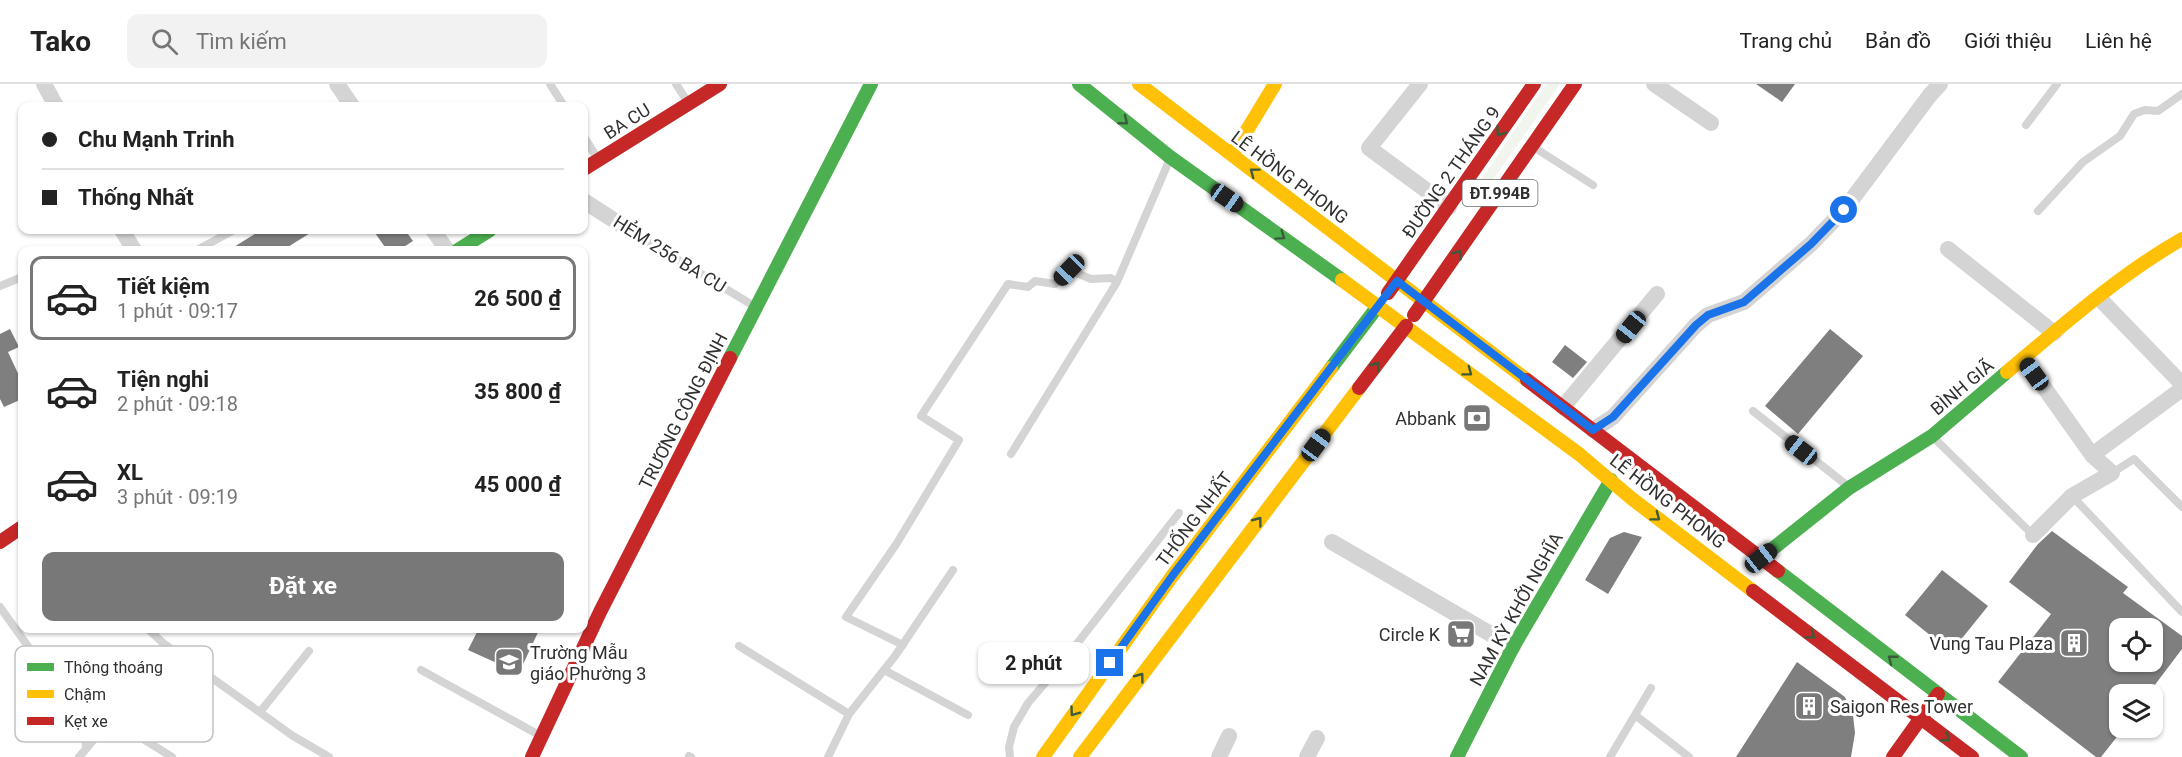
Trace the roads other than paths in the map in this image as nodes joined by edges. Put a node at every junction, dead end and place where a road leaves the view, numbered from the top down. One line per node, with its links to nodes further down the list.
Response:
1 (44, 84): 17 (street)
2 (337, 84): 18 (street)
3 (550, 84): 19 (lane)
4 (676, 84): 20 (lane)
5 (720, 84): 20 (main road, BA CU)
6 (871, 84): 48 (main road, TRƯƠNG CÔNG ĐỊNH)
7 (1079, 84): 26 (main road, LÊ HỒNG PHONG, one-way to 26)
8 (1139, 84): 25 (main road, LÊ HỒNG PHONG)
9 (1275, 84): 25 (main road)
10 (1420, 84): 31 (street)
11 (1534, 84): 31 (main road, ĐƯỜNG 2 THÁNG 9 / ĐT.994B, one-way to 31)
12 (1575, 84): 24 (main road, ĐT.994B)
13 (1654, 84): 21 (street)
14 (1940, 84): 55 (street)
15 (2057, 84): 22 (lane)
16 (2181, 97): 32 (lane)
17 (54, 102)
18 (349, 102)
19 (561, 102)
20 (689, 104): 27 (main road, BA CU)
21 (1711, 123)
22 (2026, 125)
23 (588, 144): 27 (lane)
24 (1533, 146): 29 (lane); 46 (main road, ĐT.994B, one-way to 24)
25 (1232, 155): 41 (main road, LÊ HỒNG PHONG, one-way to 25)
26 (1170, 158): 42 (lane); 47 (main road, LÊ HỒNG PHONG, one-way to 47)
27 (598, 160): 28 (main road, BA CU)
28 (588, 166)
29 (1593, 185)
30 (588, 204): 35 (street, HẺM 256 BA CU)
31 (1449, 207): 41 (main road, ĐƯỜNG 2 THÁNG 9 / ĐT.994B)
32 (2038, 211)
33 (227, 234): 37 (lane)
34 (484, 234): 38 (main road)
35 (637, 235): 48 (lane, HẺM 256 BA CU)
36 (2182, 239): 45 (main road, BÌNH GIÃ)
37 (204, 246)
38 (464, 246)
39 (1948, 249): 50 (street)
40 (18, 279): 43 (lane)
41 (1397, 281): 46 (main road, LÊ HỒNG PHONG); 47 (main road, ĐƯỜNG 2 THÁNG 9)
42 (1117, 282): 57 (lane); 78 (lane)
43 (0, 286)
44 (1657, 294): 53 (street)
45 (2099, 298): 50 (main road, BÌNH GIÃ); 52 (street)
46 (1423, 301): 49 (main road, THỐNG NHẤT); 53 (main road, LÊ HỒNG PHONG)
47 (1378, 306): 49 (main road, LÊ HỒNG PHONG); 72 (main road, THỐNG NHẤT)
48 (756, 307): 94 (main road, TRƯƠNG CÔNG ĐỊNH)
49 (1406, 326): 58 (main road, LÊ HỒNG PHONG, one-way to 58); 72 (main road, THỐNG NHẤT, one-way to 49)
50 (2054, 333): 51 (main road, BÌNH GIÃ)
51 (2024, 360): 56 (main road, BÌNH GIÃ); 59 (street)
52 (2182, 386): 59 (street)
53 (1563, 407): 55 (main road, LÊ HỒNG PHONG)
54 (1753, 411): 62 (lane)
55 (1593, 430): 58 (main road); 60 (main road, LÊ HỒNG PHONG)
56 (1932, 436): 62 (main road, BÌNH GIÃ); 67 (lane)
57 (1011, 454)
58 (1579, 454): 60 (main road, LÊ HỒNG PHONG)
59 (2092, 455): 61 (street)
60 (1618, 467): 70 (main road, LÊ HỒNG PHONG); 82 (main road, NAM KỲ KHỞI NGHĨA); 93 (main road, LÊ HỒNG PHONG, one-way to 93)
61 (2112, 473): 63 (street); 64 (lane)
62 (1850, 488): 70 (main road, BÌNH GIÃ)
63 (2072, 496): 67 (street); 74 (lane)
64 (2182, 507)
65 (1179, 513): 106 (lane)
66 (18, 530): 68 (main road)
67 (2033, 535)
68 (0, 542)
69 (1332, 542): 82 (street)
70 (1761, 558): 88 (main road, LÊ HỒNG PHONG, one-way to 70)
71 (953, 570): 78 (lane)
72 (1188, 584): 107 (main road, THỐNG NHẤT, one-way to 107); 108 (main road, THỐNG NHẤT, one-way to 72)
73 (0, 606): 75 (lane)
74 (2182, 612)
75 (18, 631)
76 (19, 633): 79 (lane)
77 (152, 633): 80 (lane)
78 (903, 645): 85 (lane)
79 (28, 646)
80 (167, 646)
81 (739, 646): 90 (lane)
82 (1513, 647): 111 (main road, NAM KỲ KHỞI NGHĨA)
83 (309, 651): 89 (lane)
84 (422, 670): 94 (lane)
85 (884, 670): 90 (lane); 91 (lane)
86 (213, 679): 89 (lane)
87 (1651, 688): 92 (lane)
88 (1938, 694): 93 (main road); 116 (main road, LÊ HỒNG PHONG)
89 (260, 712): 103 (lane)
90 (849, 714): 105 (lane)
91 (968, 715)
92 (1635, 715): 112 (lane); 113 (lane)
93 (1920, 718): 114 (main road); 115 (main road, LÊ HỒNG PHONG, one-way to 115)
94 (541, 736): 104 (main road, TRƯƠNG CÔNG ĐỊNH)
95 (1229, 736): 109 (street)
96 (1317, 738): 110 (street)
97 (86, 742): 100 (lane)
98 (92, 742): 100 (lane)
99 (148, 742): 102 (lane)
100 (86, 749): 101 (lane)
101 (79, 757)
102 (172, 757)
103 (329, 757)
104 (532, 757)
105 (828, 757)
106 (1010, 757)
107 (1043, 757)
108 (1080, 757)
109 (1218, 757)
110 (1307, 757)
111 (1457, 757)
112 (1610, 757)
113 (1689, 757)
114 (1893, 757)
115 (1972, 757)
116 (2021, 757)

